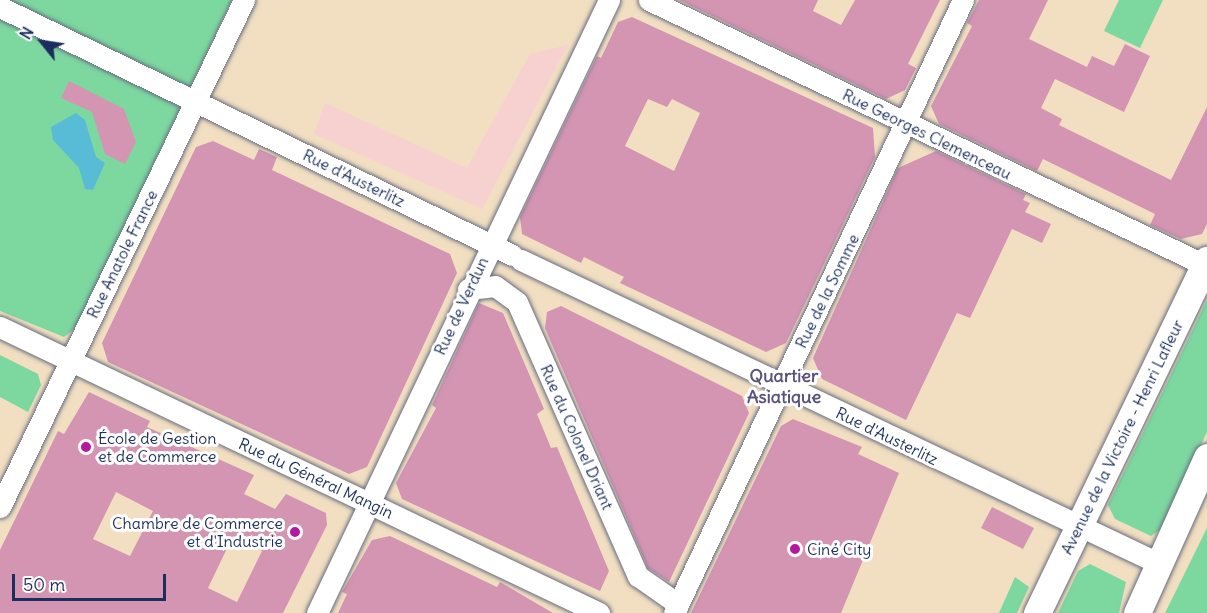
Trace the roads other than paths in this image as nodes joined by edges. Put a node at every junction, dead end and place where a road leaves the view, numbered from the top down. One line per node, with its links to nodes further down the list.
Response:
1 (244, 0): 6 (street, Rue Anatole France)
2 (609, 0): 8 (street, Rue de Verdun)
3 (963, 0): 7 (street, Rue de la Somme)
4 (658, 3): 7 (street, Rue Georges Clemenceau)
5 (0, 7): 6 (street, Rue d'Austerlitz)
6 (195, 101): 8 (street, Rue d'Austerlitz); 12 (street, Rue Anatole France)
7 (907, 125): 9 (street, Rue Georges Clemenceau); 13 (street, Rue de la Somme)
8 (490, 244): 10 (street, Rue de Verdun); 13 (street, Rue d'Austerlitz)
9 (1206, 264): 18 (main road, Avenue de la Victoire - Henri Lafleur)
10 (468, 289): 16 (street, Rue de Verdun); 20 (street, Rue du Colonel Driant)
11 (0, 327): 12 (street, Rue du Général Mangin)
12 (70, 361): 16 (street, Rue du Général Mangin); 17 (street, Rue Anatole France)
13 (781, 385): 18 (street, Rue d'Austerlitz); 20 (street, Rue de la Somme)
14 (1207, 457): 19 (main road)
15 (1207, 498): 25 (main road)
16 (370, 504): 21 (street, Rue de Verdun); 22 (street, Rue du Général Mangin)
17 (0, 507)
18 (1067, 522): 19 (street, Rue d'Austerlitz); 23 (main road, Avenue de la Victoire - Henri Lafleur)
19 (1158, 563): 24 (main road)
20 (676, 609)
21 (317, 613)
22 (599, 613)
23 (1037, 613)
24 (1137, 613)
25 (1147, 613)

